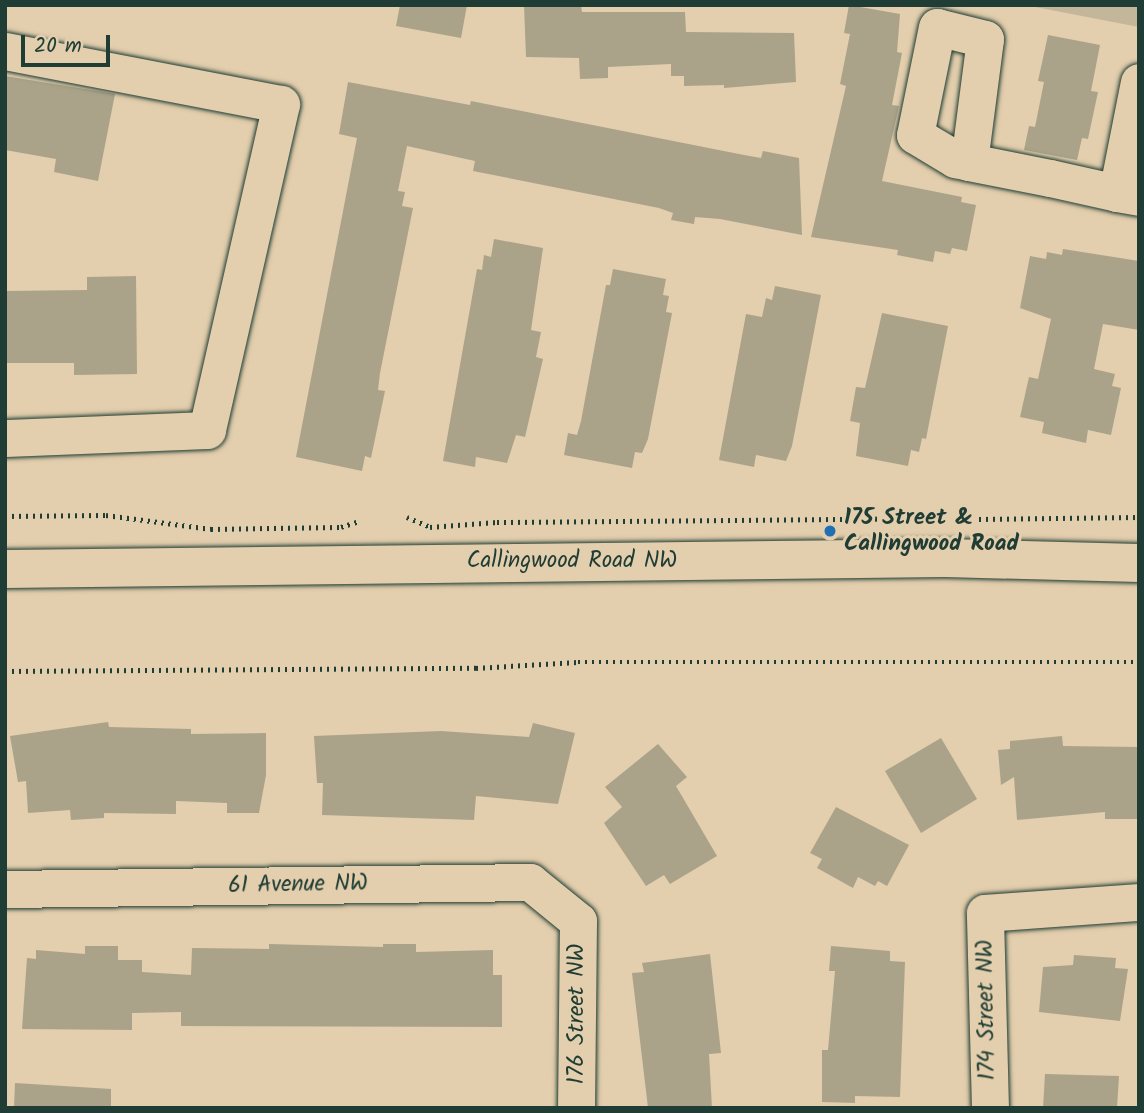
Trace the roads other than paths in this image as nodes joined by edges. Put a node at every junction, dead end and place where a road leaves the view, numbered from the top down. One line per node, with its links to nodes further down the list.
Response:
1 (5, 51): 5 (street)
2 (1139, 82): 4 (street)
3 (969, 162): 4 (street)
4 (1128, 195)
5 (5, 438)
6 (1139, 563): 7 (main road, Callingwood Road NW)
7 (5, 569)
8 (5, 889): 10 (street, 61 Avenue NW)
9 (1139, 902): 12 (street, 174 Street NW)
10 (578, 921): 11 (street, 176 Street NW)
11 (576, 1108)
12 (990, 1108)

